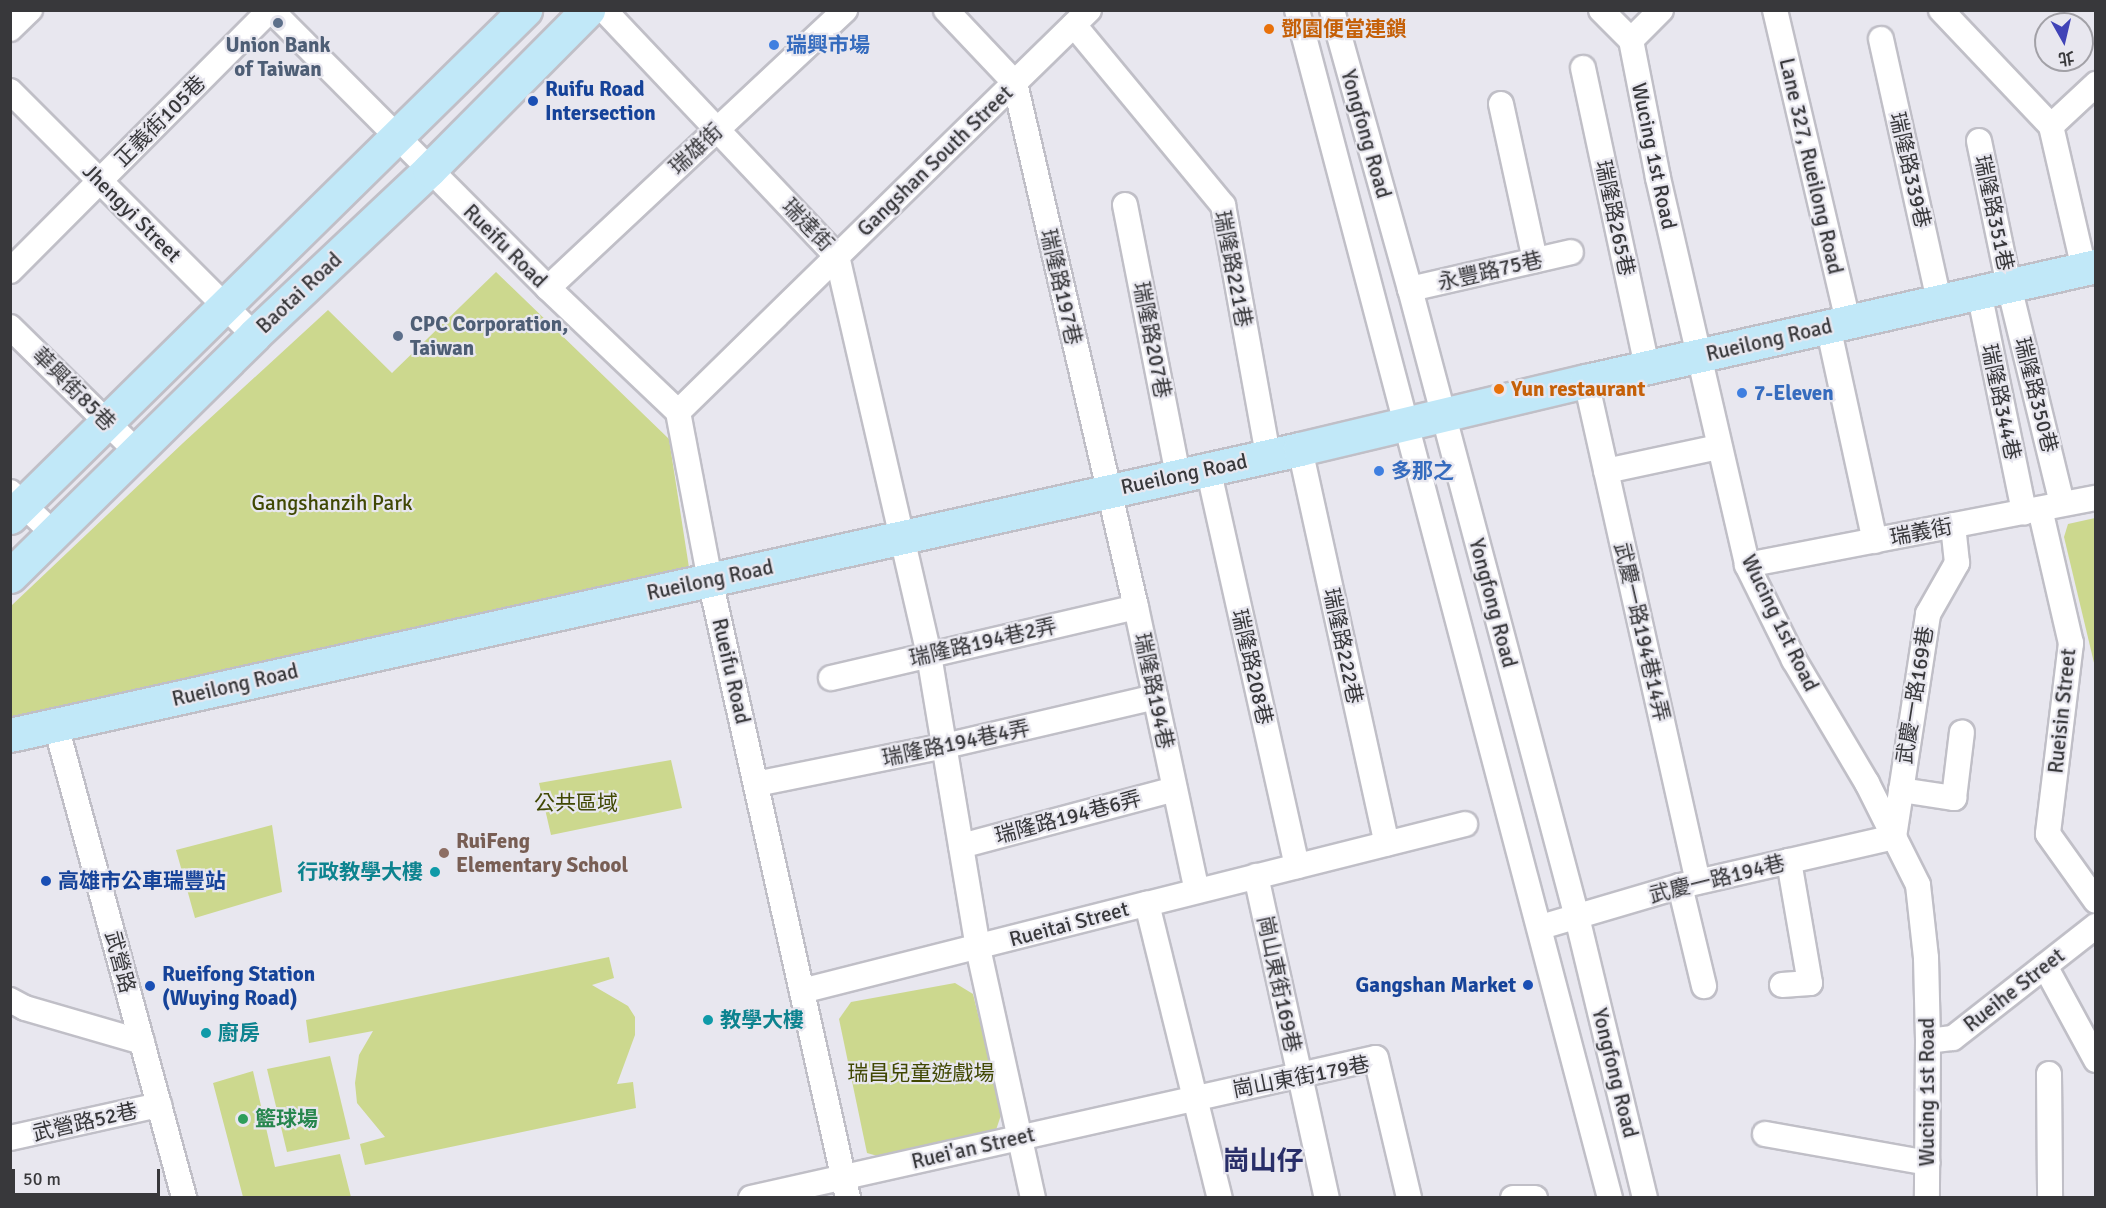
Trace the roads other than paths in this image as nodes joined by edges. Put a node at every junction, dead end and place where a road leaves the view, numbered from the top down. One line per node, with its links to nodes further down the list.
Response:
1 (30, 10): 15 (street)
2 (271, 10): 25 (street, Rueifu Road); 28 (street, 正義街105巷)
3 (525, 10): 25 (street, Baotai Road)
4 (588, 10): 27 (street, Baotai Road)
5 (604, 10): 24 (street, 瑞達街)
6 (845, 10): 24 (street, 瑞雄街)
7 (946, 10): 19 (street)
8 (1297, 10): 49 (street, Yongfong Road)
9 (1332, 10): 36 (street, Yongfong Road)
10 (1601, 10): 17 (street)
11 (1661, 10): 17 (street)
12 (1775, 10): 40 (street, Lane 327, Rueilong Road)
13 (1941, 10): 23 (street)
14 (1082, 18): 19 (street, Gangshan South Street); 53 (street, 瑞隆路221巷)
15 (10, 29)
16 (1881, 39): 38 (street, 瑞隆路339巷)
17 (1631, 40): 43 (street, Wucing 1st Road)
18 (1582, 68): 44 (street, 瑞隆路265巷)
19 (1015, 83): 31 (street, Gangshan South Street); 56 (street, 瑞隆路197巷)
20 (2096, 84): 23 (street)
21 (10, 91): 28 (street, Jhengyi Street)
22 (1501, 104): 32 (street)
23 (2051, 126): 33 (street)
24 (717, 129): 31 (street, 瑞達街); 35 (street, 瑞雄街)
25 (395, 136): 27 (street, Rueifu Road); 39 (street, Baotai Road)
26 (1979, 141): 37 (street, 瑞隆路351巷)
27 (429, 170): 35 (street, Rueifu Road); 42 (street, Baotai Road)
28 (100, 181): 34 (street, 正義街105巷); 39 (street, Jhengyi Street)
29 (1125, 205): 55 (street, 瑞隆路207巷)
30 (1571, 252): 32 (street, 永豐路75巷)
31 (837, 256): 46 (street, Gangshan South Street); 62 (street, 瑞達街)
32 (1536, 260): 36 (street, 永豐路75巷)
33 (2090, 267): 37 (street, Rueilong Road)
34 (10, 271)
35 (548, 288): 46 (street, Rueifu Road)
36 (1410, 289): 47 (street, Yongfong Road)
37 (1994, 289): 38 (street, Rueilong Road); 59 (street, 瑞隆路350巷); 59 (street, 瑞隆路344巷)
38 (1940, 301): 40 (street, Rueilong Road)
39 (225, 306): 42 (street, Jhengyi Street); 48 (street, Baotai Road)
40 (1838, 324): 43 (street, Rueilong Road); 63 (street, Lane 327, Rueilong Road)
41 (10, 327): 48 (street, 華興街85巷)
42 (254, 335): 52 (street, Baotai Road)
43 (1698, 356): 44 (street, Rueilong Road); 50 (street, Wucing 1st Road)
44 (1647, 367): 45 (street, Rueilong Road)
45 (1586, 381): 47 (street, Rueilong Road); 54 (street, 武慶一路194巷14弄)
46 (678, 411): 66 (street, Rueifu Road)
47 (1443, 416): 49 (street, Rueilong Road); 89 (street, Yongfong Road)
48 (107, 423): 52 (street, 華興街85巷); 58 (street, Baotai Road)
49 (1408, 425): 51 (street, Rueilong Road); 91 (street, Yongfong Road)
50 (1718, 447): 54 (street); 64 (street, Wucing 1st Road)
51 (1300, 449): 53 (street, Rueilong Road); 80 (street, 瑞隆路222巷)
52 (137, 452): 61 (street, Baotai Road)
53 (1268, 456): 55 (street, Rueilong Road)
54 (1606, 471): 85 (street, 武慶一路194巷14弄)
55 (1193, 472): 56 (street, Rueilong Road); 83 (street, 瑞隆路208巷)
56 (1107, 491): 62 (street, Rueilong Road); 67 (street, 瑞隆路194巷)
57 (2096, 498): 59 (street, 瑞義街)
58 (15, 505): 61 (street)
59 (2042, 508): 60 (street, 瑞義街); 87 (street, Rueisin Street)
60 (1953, 525): 63 (street, 瑞義街); 77 (street, 武慶一路169巷)
61 (54, 534): 65 (street, Baotai Road)
62 (902, 538): 66 (street, Rueilong Road); 68 (street, 瑞達街)
63 (1875, 540): 64 (street, 瑞義街)
64 (1747, 565): 79 (street, Wucing 1st Road)
65 (10, 576)
66 (711, 580): 71 (street, Rueilong Road); 75 (street, Rueifu Road)
67 (1136, 607): 68 (street, 瑞隆路194巷2弄); 70 (street, 瑞隆路194巷)
68 (929, 655): 69 (street, 瑞隆路194巷2弄); 74 (street, 瑞達街)
69 (831, 678)
70 (1155, 697): 74 (street, 瑞隆路194巷4弄); 76 (street, 瑞隆路194巷)
71 (56, 726): 73 (street, Rueilong Road); 99 (street, 武營路)
72 (1962, 732): 77 (street)
73 (10, 735)
74 (945, 747): 75 (street, 瑞隆路194巷4弄); 81 (street, 瑞達街)
75 (756, 784): 96 (street, Rueifu Road)
76 (1175, 789): 81 (street, 瑞隆路194巷6弄); 86 (street, 瑞隆路194巷)
77 (1901, 790): 79 (street, 武慶一路169巷)
78 (1465, 824): 80 (street)
79 (1894, 837): 82 (street, 武慶一路194巷); 98 (street, Wucing 1st Road)
80 (1387, 843): 83 (street)
81 (961, 846): 92 (street, 瑞達街)
82 (1789, 861): 85 (street, 武慶一路194巷); 94 (street)
83 (1297, 866): 84 (street)
84 (1256, 876): 86 (street); 102 (street, 崗山東街169巷)
85 (1689, 884): 89 (street, 武慶一路194巷); 95 (street, 武慶一路194巷14弄)
86 (1197, 891): 88 (street)
87 (2096, 901)
88 (1147, 904): 92 (street, Rueitai Street); 103 (street, Rueitai Street)
89 (1577, 917): 91 (street, 武慶一路194巷); 117 (street, Yongfong Road)
90 (2096, 926): 93 (street, Rueihe Street)
91 (1541, 927): 116 (street, Yongfong Road)
92 (978, 948): 96 (street, Rueitai Street); 106 (street, 瑞達街)
93 (2045, 966): 98 (street, Rueihe Street); 100 (street)
94 (1782, 985)
95 (1704, 986)
96 (802, 991): 109 (street, Rueifu Road)
97 (10, 1000): 99 (street)
98 (1928, 1041): 108 (street, Wucing 1st Road)
99 (142, 1042): 104 (street, 武營路)
100 (2095, 1058)
101 (2049, 1074): 119 (street)
102 (1299, 1075): 103 (street, 崗山東街179巷); 114 (street, 崗山東街169巷); 115 (street, 崗山東街179巷)
103 (1195, 1099): 106 (street, Ruei'an Street); 113 (street, Rueitai Street)
104 (159, 1105): 107 (street, 武營路52巷); 110 (street, 武營路)
105 (1766, 1134): 108 (street)
106 (1020, 1137): 109 (street, Ruei'an Street); 112 (street, 瑞達街)
107 (10, 1138)
108 (1927, 1163): 118 (street, Wucing 1st Road)
109 (845, 1187): 111 (street, Ruei'an Street)
110 (184, 1197)
111 (751, 1197)
112 (1033, 1197)
113 (1220, 1197)
114 (1327, 1197)
115 (1409, 1197)
116 (1610, 1197)
117 (1645, 1197)
118 (1927, 1197)
119 (2050, 1197)

